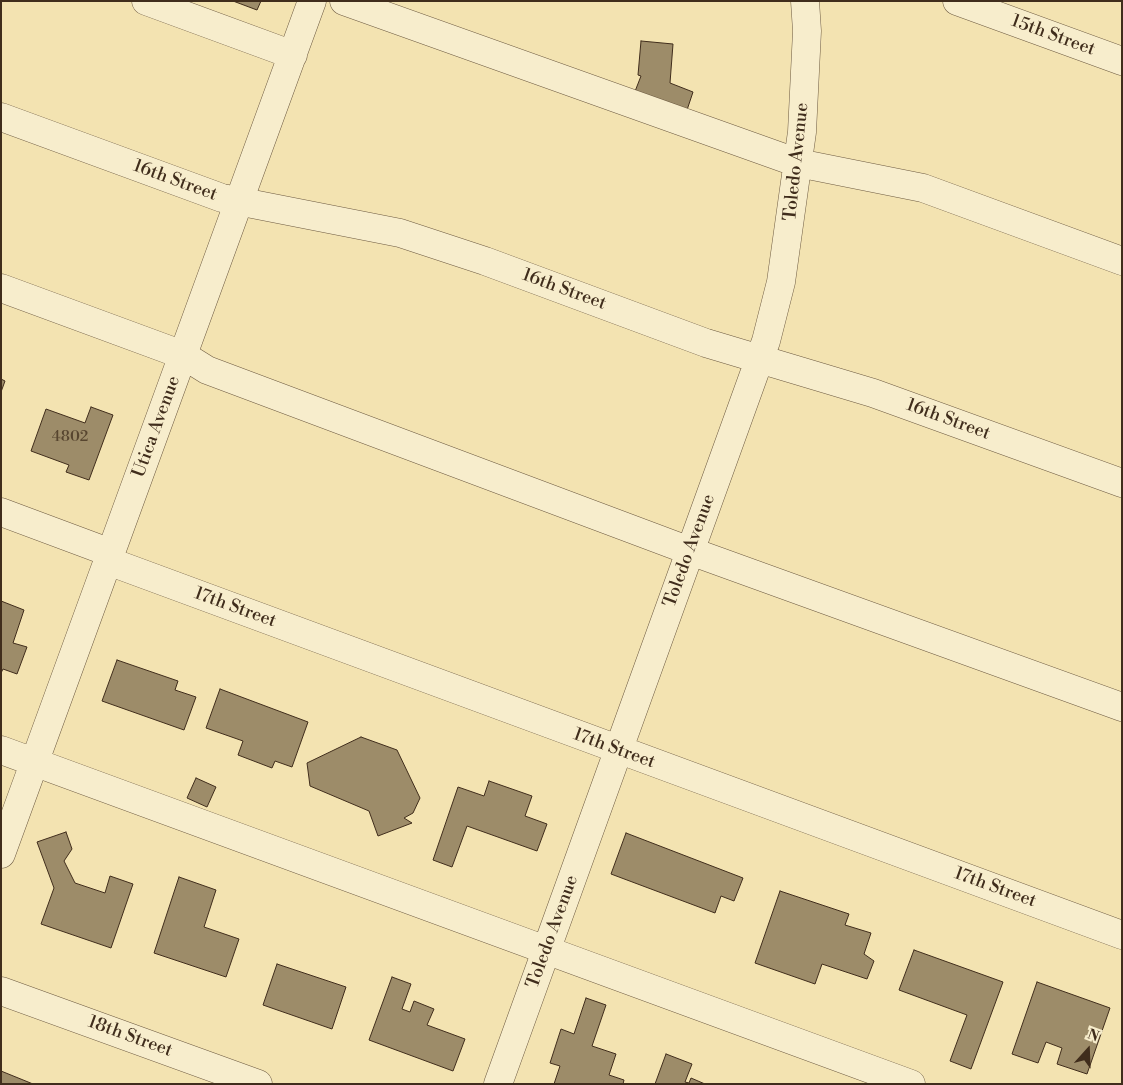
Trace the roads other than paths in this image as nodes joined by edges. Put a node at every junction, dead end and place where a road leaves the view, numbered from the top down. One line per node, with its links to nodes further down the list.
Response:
1 (146, 1): 6 (street)
2 (312, 1): 6 (street, Utica Avenue)
3 (344, 1): 9 (street)
4 (805, 1): 9 (street, Toledo Avenue)
5 (957, 1): 7 (street, 15th Street)
6 (293, 55): 10 (street, Utica Avenue)
7 (1122, 61)
8 (1, 117): 10 (street, 16th Street)
9 (798, 163): 11 (street); 14 (street, Toledo Avenue)
10 (239, 202): 13 (street, Utica Avenue); 14 (street, 16th Street)
11 (1122, 261)
12 (1, 288): 13 (street)
13 (183, 355): 17 (street); 18 (street, Utica Avenue)
14 (759, 358): 15 (street, 16th Street); 17 (street, Toledo Avenue)
15 (1122, 483)
16 (1, 512): 18 (street, 17th Street)
17 (690, 551): 19 (street); 21 (street, Toledo Avenue)
18 (109, 557): 21 (street, 17th Street); 22 (street, Utica Avenue)
19 (1122, 707)
20 (1, 750): 22 (street)
21 (619, 751): 24 (street, 17th Street); 25 (street, Toledo Avenue)
22 (34, 762): 23 (street, Utica Avenue); 25 (street)
23 (1, 854)
24 (1122, 935)
25 (547, 949): 28 (street, Toledo Avenue); 29 (street)
26 (1, 991): 27 (street, 18th Street)
27 (258, 1084)
28 (498, 1084)
29 (912, 1084)

